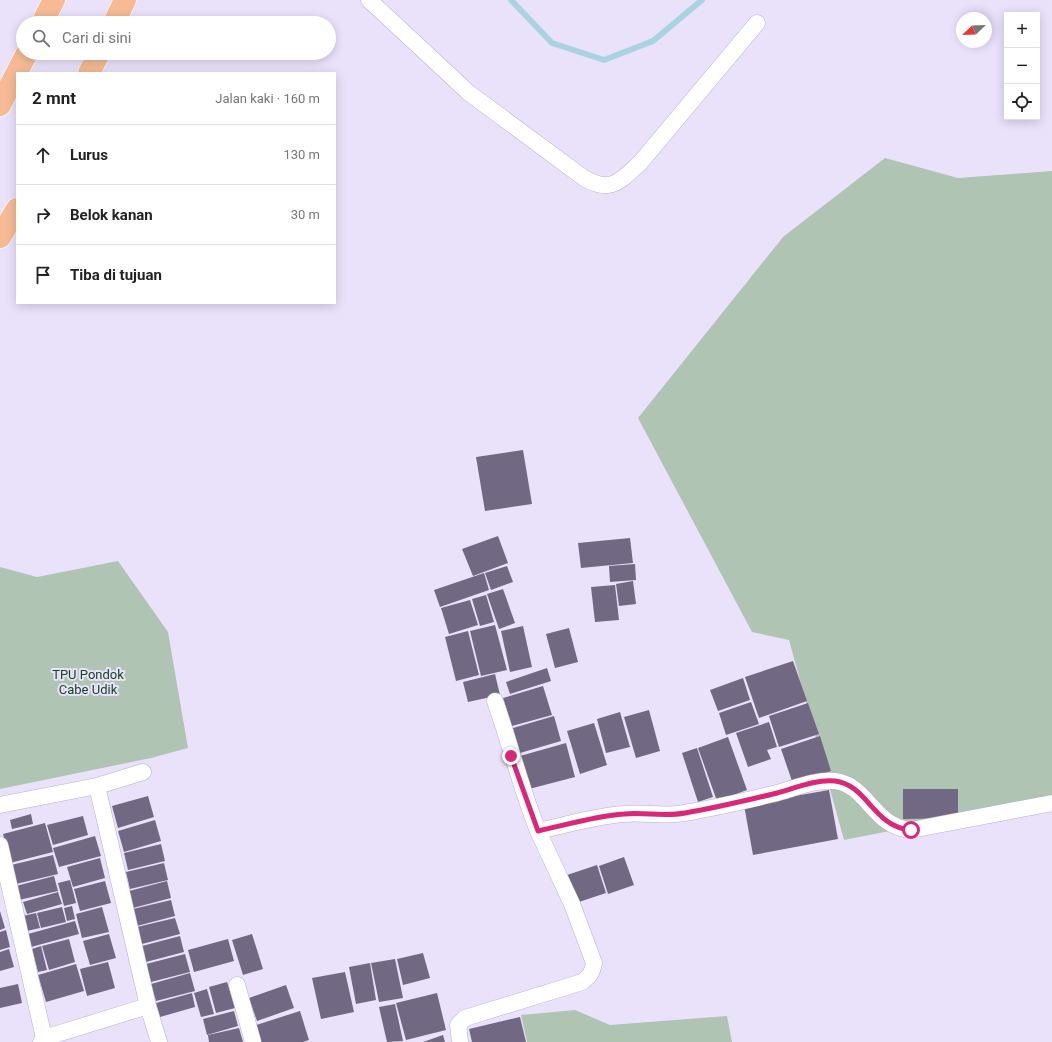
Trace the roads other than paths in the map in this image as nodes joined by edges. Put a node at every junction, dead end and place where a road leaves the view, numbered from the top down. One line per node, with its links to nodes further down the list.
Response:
1 (54, 0): 4 (highway)
2 (125, 0): 5 (highway)
3 (369, 0): 6 (street)
4 (46, 16)
5 (117, 16)
6 (757, 23)
7 (23, 60): 9 (highway)
8 (96, 60): 10 (highway)
9 (17, 72)
10 (90, 72)
11 (16, 74): 12 (highway)
12 (0, 105)
13 (16, 211): 14 (highway)
14 (0, 237)
15 (494, 701): 20 (street)
16 (143, 772): 17 (street)
17 (97, 786): 19 (street); 23 (street)
18 (1052, 803): 20 (street)
19 (0, 805)
20 (538, 831): 27 (street)
21 (0, 845): 24 (street)
22 (237, 985): 26 (street)
23 (148, 1006): 24 (street); 25 (street)
24 (42, 1040)
25 (159, 1042)
26 (253, 1042)
27 (460, 1042)

